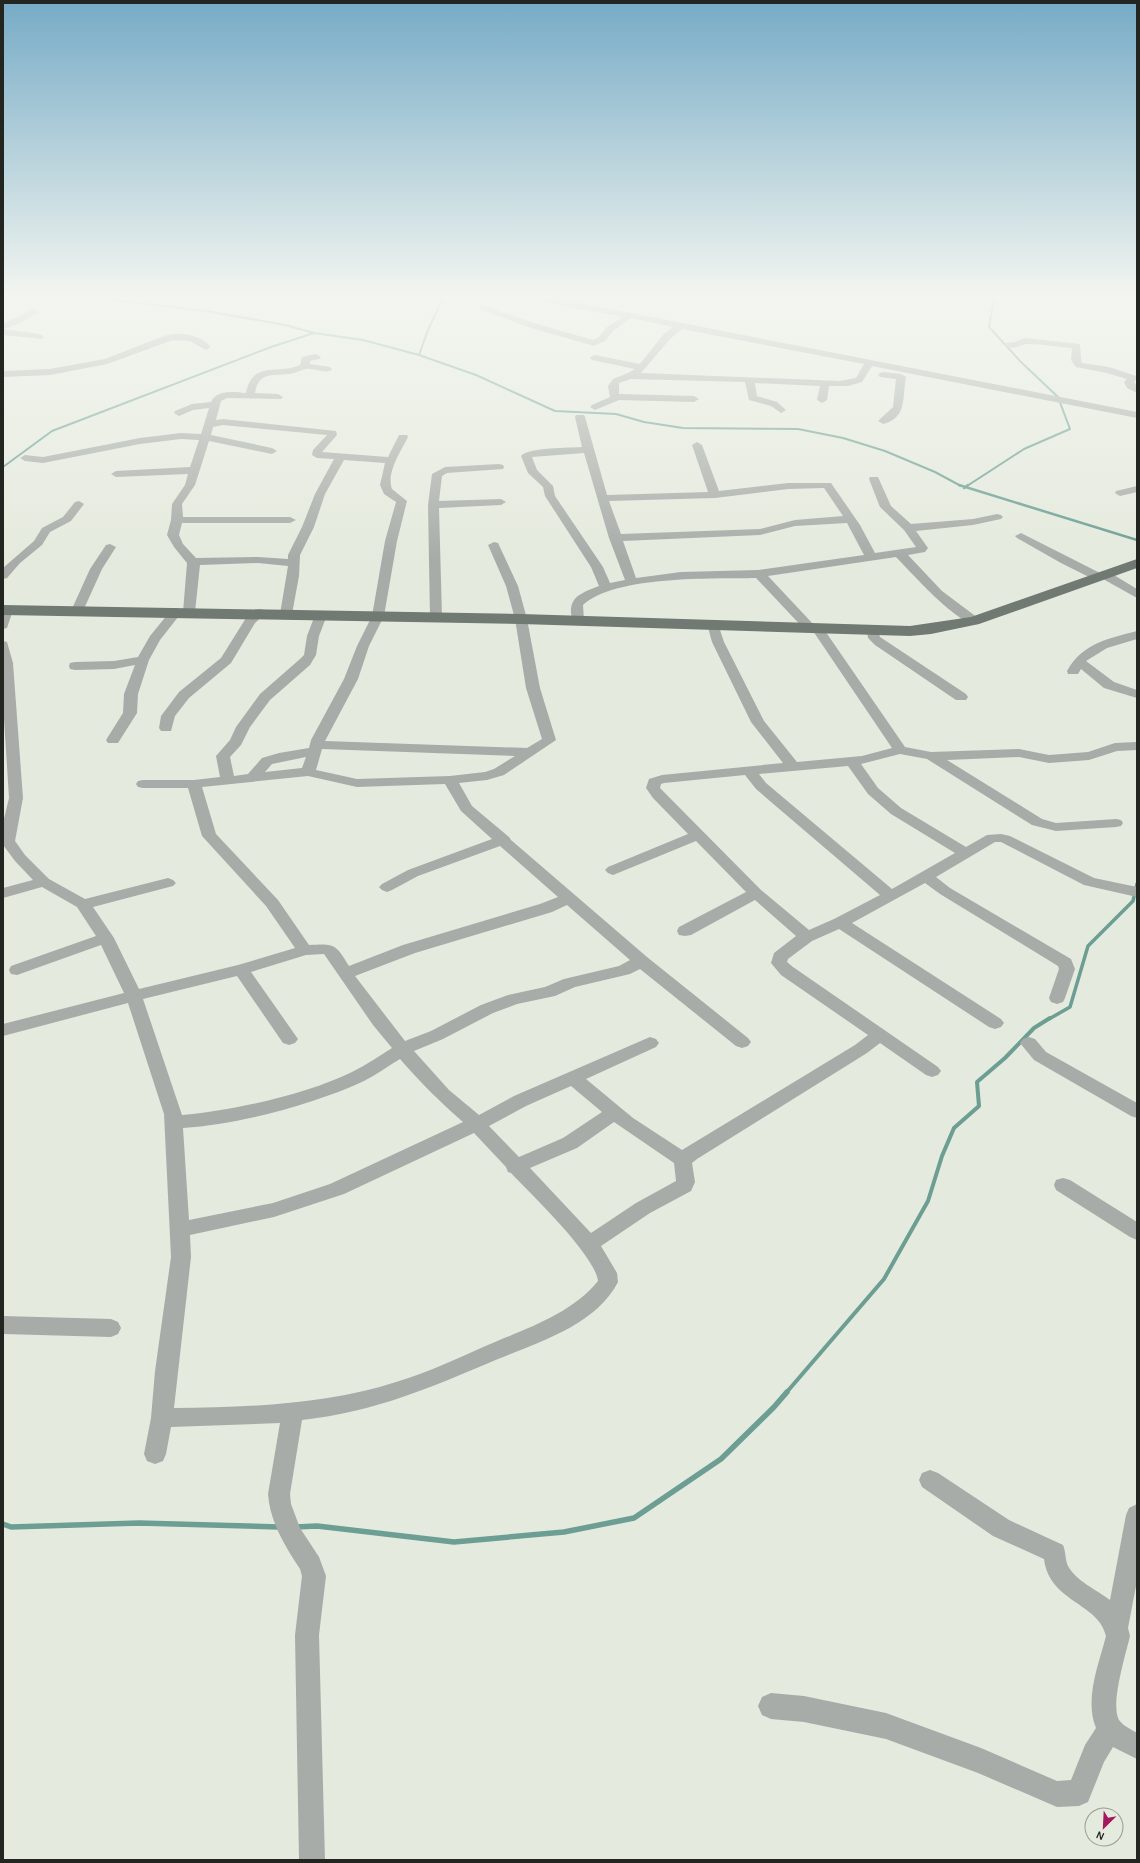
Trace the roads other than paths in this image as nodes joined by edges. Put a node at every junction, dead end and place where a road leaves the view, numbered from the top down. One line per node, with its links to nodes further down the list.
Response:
1 (825, 384): 11 (street)
2 (251, 385): 7 (street)
3 (614, 385): 8 (street)
4 (751, 385): 14 (street)
5 (899, 385): 18 (street)
6 (982, 385): 16 (street)
7 (250, 396): 9 (street); 12 (street)
8 (616, 396): 10 (street); 13 (street)
9 (278, 397)
10 (694, 400)
11 (822, 400)
12 (215, 405): 15 (street); 19 (street)
13 (595, 407)
14 (781, 410)
15 (179, 413)
16 (1137, 415)
17 (580, 417): 22 (street)
18 (883, 421)
19 (206, 432): 23 (street); 24 (street); 25 (street); 28 (street)
20 (403, 437): 26 (street)
21 (697, 445): 33 (street)
22 (588, 450): 34 (street); 56 (street)
23 (272, 451)
24 (25, 458)
25 (340, 458): 26 (street); 50 (street)
26 (390, 460): 64 (street)
27 (499, 467): 37 (street)
28 (195, 470): 29 (street); 40 (street)
29 (116, 474)
30 (874, 479): 42 (street)
31 (1137, 489): 32 (street)
32 (1120, 493)
33 (715, 495): 34 (street); 39 (street)
34 (603, 498): 44 (street)
35 (501, 502): 37 (street)
36 (79, 504): 53 (street)
37 (433, 504): 65 (street)
38 (997, 517): 42 (street)
39 (849, 519): 44 (street); 48 (street)
40 (177, 520): 41 (street); 49 (street)
41 (290, 520)
42 (908, 528): 47 (street)
43 (1021, 536): 54 (street)
44 (615, 538): 55 (street)
45 (494, 545): 66 (street)
46 (110, 547): 58 (street)
47 (900, 554): 48 (street); 68 (street)
48 (871, 556): 52 (street)
49 (193, 562): 50 (street); 59 (street)
50 (293, 563): 61 (street)
51 (1137, 563): 54 (main road)
52 (758, 574): 55 (street); 70 (street)
53 (3, 576)
54 (1102, 576): 57 (street); 68 (main road)
55 (632, 582): 56 (street)
56 (606, 588): 67 (street)
57 (1137, 594)
58 (77, 611): 59 (main road); 62 (main road)
59 (183, 612): 60 (main road); 74 (street)
60 (260, 614): 61 (main road); 79 (street)
61 (286, 614): 63 (main road)
62 (4, 615)
63 (321, 615): 64 (main road); 93 (street)
64 (378, 616): 65 (main road); 83 (street)
65 (436, 617): 66 (main road)
66 (521, 619): 67 (main road); 85 (street)
67 (578, 620): 69 (main road)
68 (974, 621): 71 (main road)
69 (713, 624): 70 (main road); 88 (street)
70 (813, 628): 71 (main road); 84 (street)
71 (873, 631): 78 (street)
72 (1137, 635): 77 (street)
73 (3, 645): 75 (street)
74 (143, 660): 76 (street); 81 (street)
75 (5, 663): 80 (street)
76 (75, 666)
77 (1137, 694)
78 (961, 697)
79 (166, 728)
80 (8, 737): 96 (street)
81 (113, 740)
82 (1137, 746): 86 (street)
83 (316, 748): 85 (street); 90 (street); 91 (street)
84 (900, 750): 86 (street); 87 (street)
85 (530, 752): 92 (street)
86 (931, 756): 97 (street)
87 (852, 761): 88 (street); 101 (street)
88 (793, 766): 89 (street)
89 (748, 770): 99 (street); 110 (street)
90 (308, 772): 91 (street); 92 (street)
91 (253, 777): 93 (street)
92 (450, 780): 100 (street)
93 (228, 781): 95 (street)
94 (143, 784): 95 (street)
95 (194, 784): 117 (street)
96 (9, 808): 98 (street)
97 (1116, 823)
98 (5, 834): 104 (street)
99 (698, 835): 102 (street); 109 (street)
100 (504, 840): 106 (street); 111 (street)
101 (965, 853): 103 (street); 107 (street)
102 (613, 870)
103 (925, 876): 110 (street); 123 (street)
104 (44, 882): 108 (street); 112 (street)
105 (168, 883): 112 (street)
106 (387, 887)
107 (1137, 892)
108 (3, 893)
109 (756, 893): 114 (street); 115 (street)
110 (891, 896): 113 (street)
111 (568, 899): 118 (street); 121 (street)
112 (83, 904): 116 (street)
113 (840, 923): 115 (street); 124 (street)
114 (685, 931)
115 (806, 937): 126 (street)
116 (106, 938): 119 (street); 122 (street)
117 (305, 950): 120 (street); 121 (street)
118 (641, 961): 128 (street); 131 (street)
119 (17, 970)
120 (241, 970): 122 (street); 127 (street)
121 (345, 974): 131 (street)
122 (134, 996): 125 (street); 136 (street)
123 (1057, 998)
124 (995, 1023)
125 (3, 1030)
126 (879, 1035): 132 (street); 138 (street)
127 (289, 1039)
128 (742, 1042)
129 (650, 1043): 133 (street)
130 (1029, 1043): 134 (street)
131 (403, 1049): 136 (street); 137 (street)
132 (932, 1071)
133 (573, 1078): 135 (street); 137 (street)
134 (1137, 1111)
135 (615, 1112): 138 (street); 139 (street)
136 (174, 1122): 141 (street)
137 (476, 1123): 139 (street); 141 (street)
138 (683, 1160): 143 (street)
139 (515, 1167): 143 (street)
140 (1063, 1185): 142 (street)
141 (180, 1229): 147 (street)
142 (1137, 1232)
143 (589, 1244): 146 (street)
144 (3, 1325): 145 (street)
145 (111, 1328)
146 (293, 1412): 147 (street); 155 (street)
147 (162, 1418): 148 (street)
148 (155, 1454)
149 (930, 1480): 151 (street)
150 (1137, 1514): 151 (street)
151 (1117, 1626): 153 (street)
152 (771, 1706): 153 (street)
153 (1110, 1729): 154 (street)
154 (1137, 1746)
155 (312, 1860)

